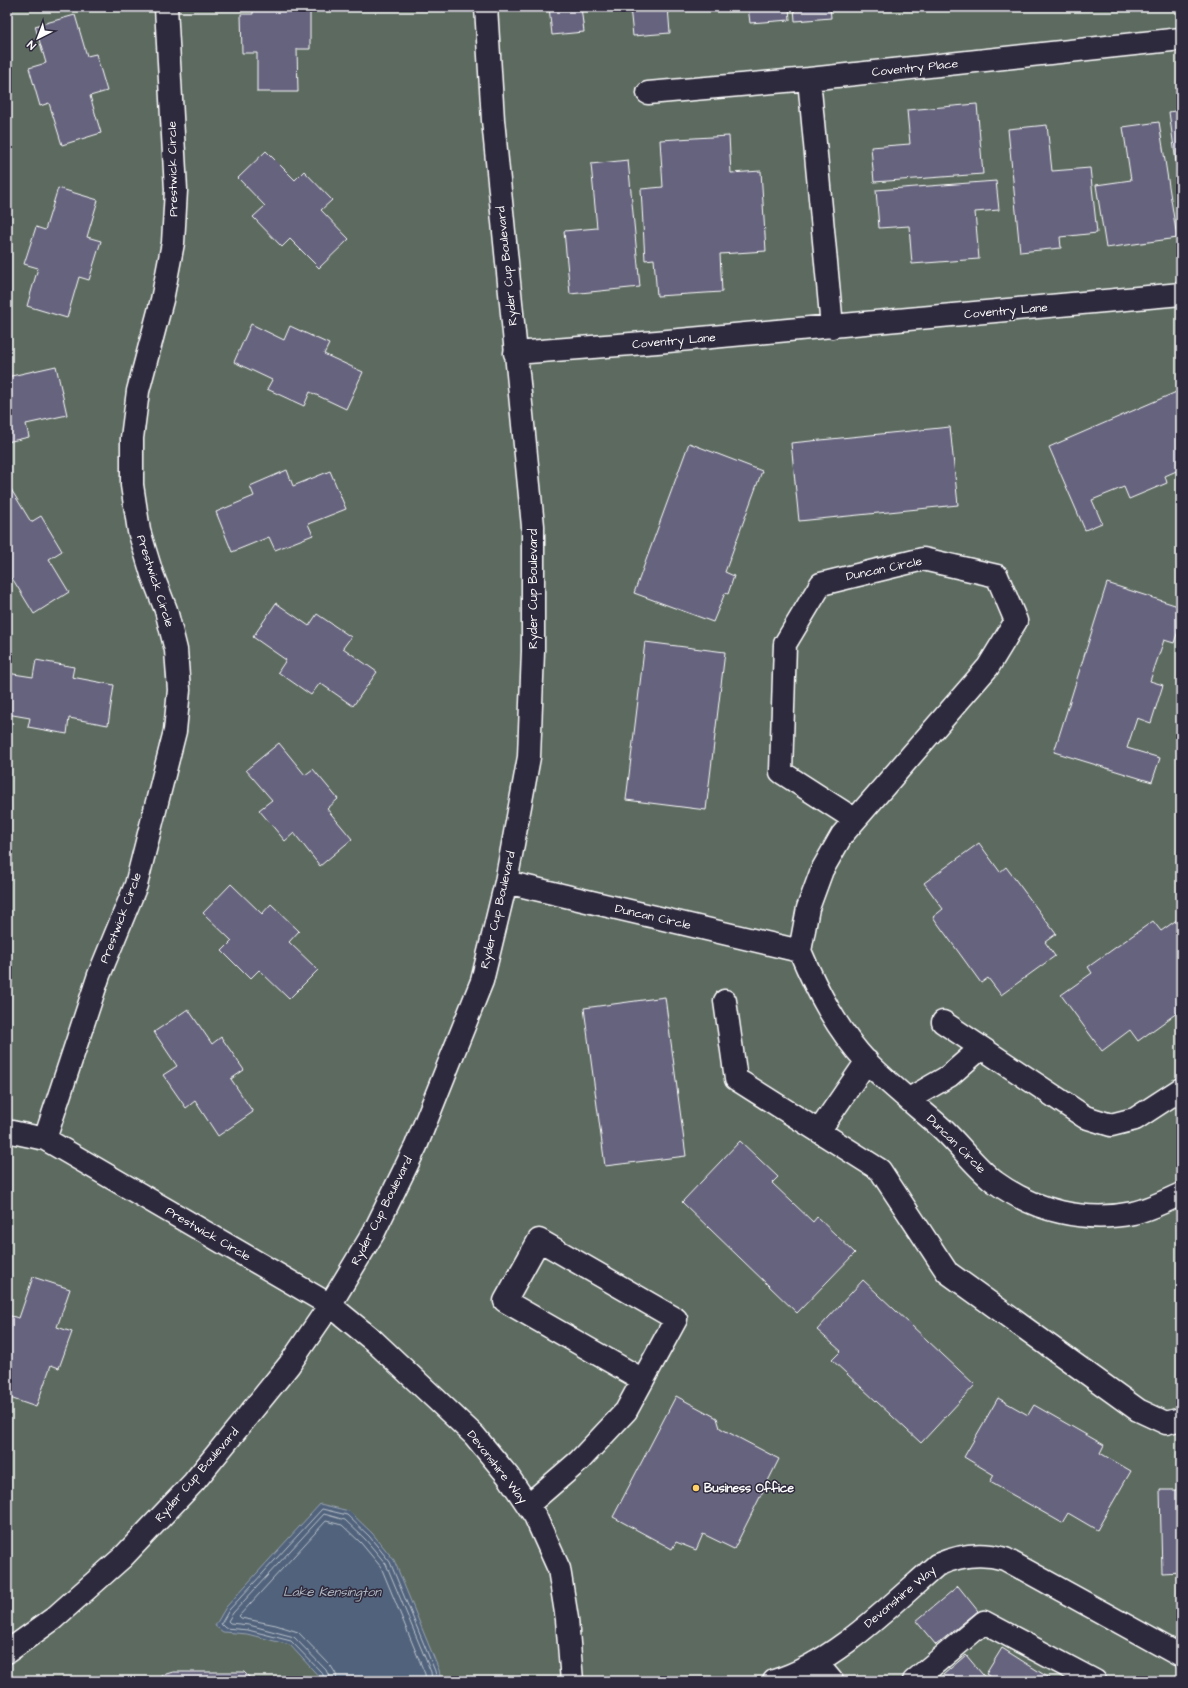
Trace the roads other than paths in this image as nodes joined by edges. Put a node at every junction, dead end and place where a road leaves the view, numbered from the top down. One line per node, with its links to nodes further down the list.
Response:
1 (166, 7): 20 (street, Prestwick Circle)
2 (486, 7): 8 (street, Ryder Cup Boulevard)
3 (1181, 39): 4 (street, Coventry Place)
4 (809, 79): 5 (street, Coventry Place); 7 (street)
5 (648, 93)
6 (1181, 294): 7 (street, Coventry Lane)
7 (832, 327): 8 (street, Coventry Lane)
8 (515, 353): 10 (street, Ryder Cup Boulevard)
9 (854, 819): 9 (street, Duncan Circle); 11 (street, Duncan Circle)
10 (506, 882): 11 (street, Duncan Circle); 22 (street, Ryder Cup Boulevard)
11 (800, 951): 15 (street, Duncan Circle)
12 (726, 1001): 19 (street)
13 (943, 1022): 14 (street)
14 (981, 1048): 16 (street); 17 (street)
15 (867, 1062): 17 (street, Duncan Circle); 19 (street)
16 (1181, 1089)
17 (909, 1099): 21 (street, Duncan Circle)
18 (7, 1131): 20 (street, Prestwick Circle)
19 (819, 1131): 24 (street)
20 (45, 1139): 22 (street, Prestwick Circle)
21 (1181, 1194)
22 (330, 1305): 25 (street, Devonshire Way); 26 (street, Ryder Cup Boulevard)
23 (643, 1380): 23 (street); 25 (street)
24 (1181, 1418)
25 (528, 1506): 29 (street, Devonshire Way)
26 (7, 1652)
27 (1181, 1656): 28 (street, Devonshire Way)
28 (816, 1662): 30 (street, Devonshire Way); 31 (street)
29 (572, 1681)
30 (774, 1681)
31 (832, 1681)
32 (914, 1681): 33 (street)
33 (1095, 1681)

